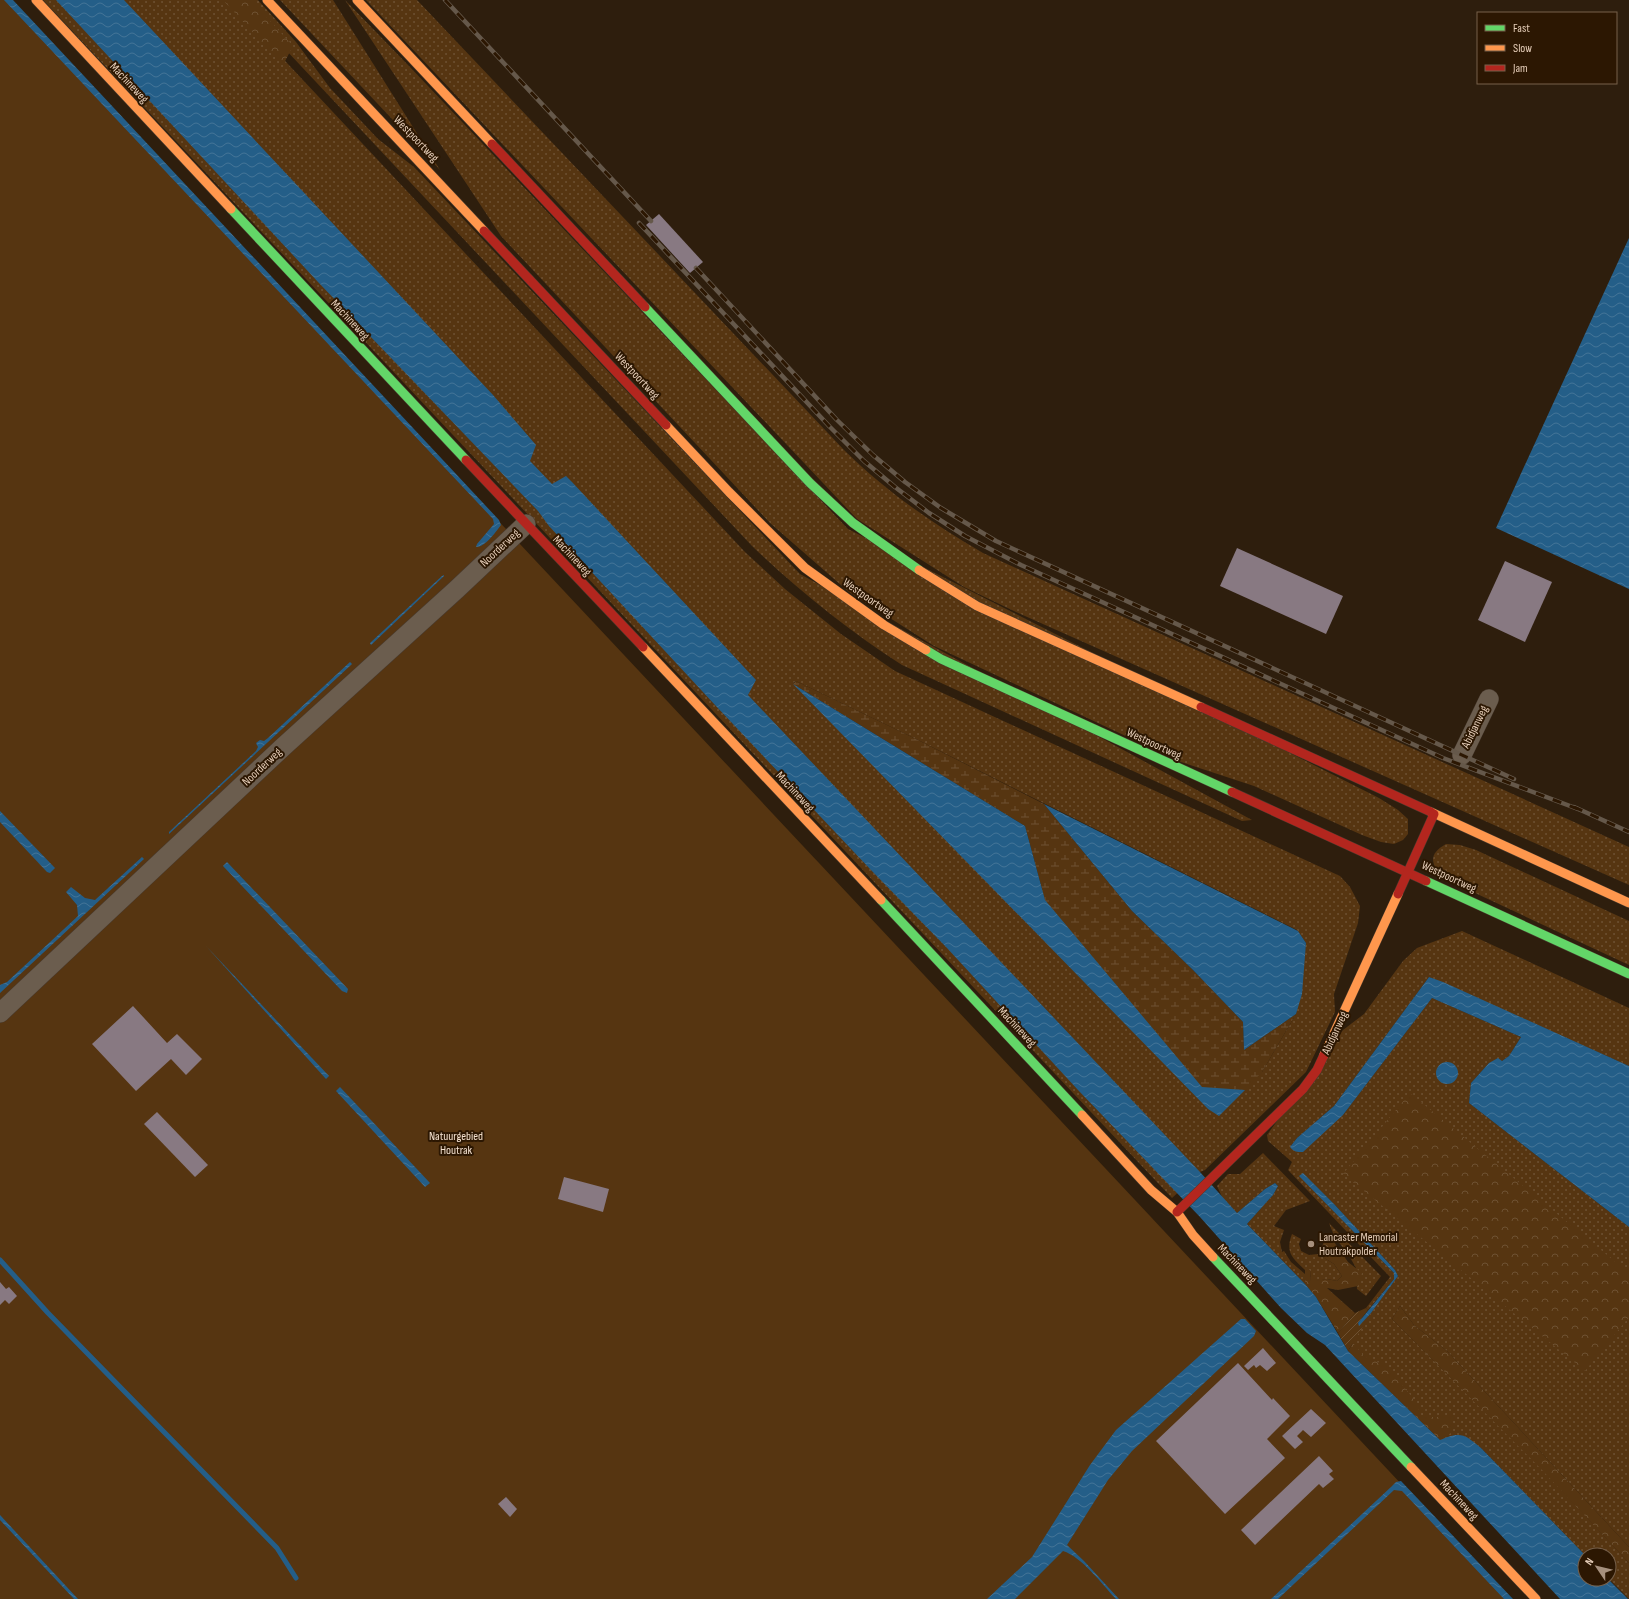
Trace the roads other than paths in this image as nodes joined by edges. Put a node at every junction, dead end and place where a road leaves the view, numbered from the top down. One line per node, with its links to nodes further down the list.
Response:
1 (36, 0): 4 (main road, Machineweg)
2 (267, 0): 8 (main road, Westpoortweg)
3 (357, 0): 7 (main road)
4 (526, 524): 11 (street, Noorderweg); 12 (main road, Machineweg)
5 (1489, 699): 6 (street, Abidjanweg)
6 (1462, 755)
7 (1434, 814): 8 (main road, Abidjanweg); 9 (main road)
8 (1408, 872): 10 (main road, Westpoortweg); 12 (main road, Abidjanweg)
9 (1629, 903)
10 (1629, 974)
11 (0, 1013)
12 (1177, 1212): 13 (main road, Machineweg)
13 (1536, 1599)

